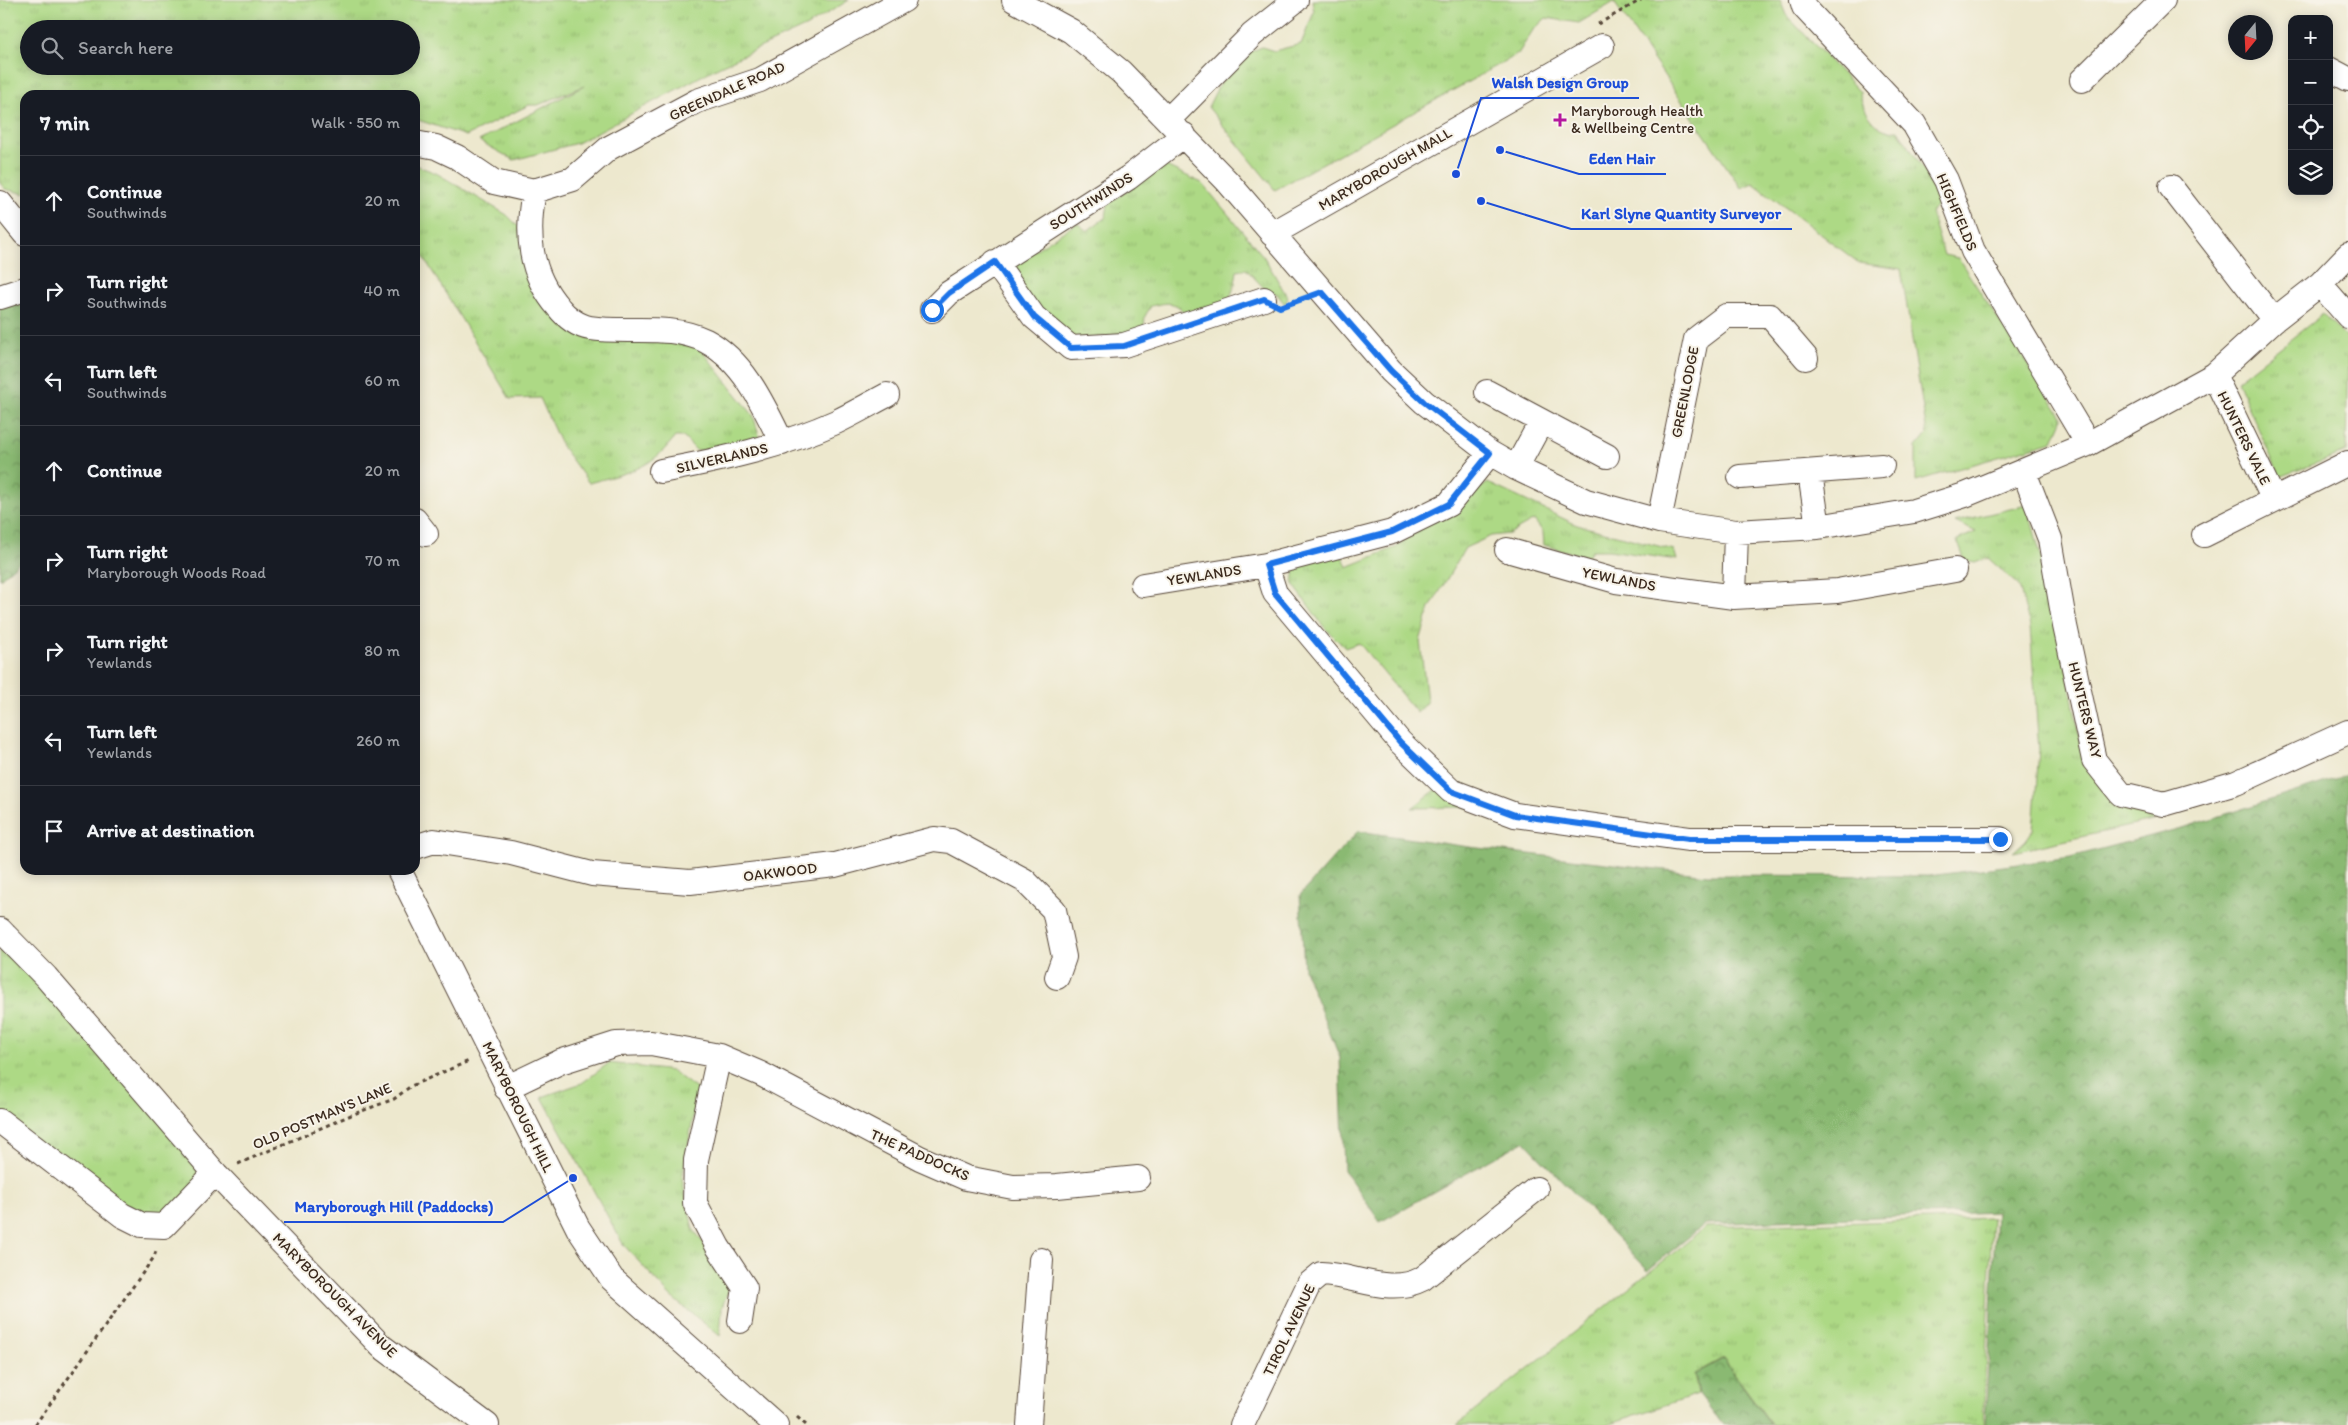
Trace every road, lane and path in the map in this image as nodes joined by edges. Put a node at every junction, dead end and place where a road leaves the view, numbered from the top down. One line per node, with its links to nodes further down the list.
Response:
1 (904, 0): 14 (street, GREENDALE ROAD)
2 (1014, 0): 11 (street)
3 (1296, 0): 11 (street)
4 (1641, 0): 7 (path)
5 (1802, 0): 34 (street, HIGHFIELDS)
6 (2161, 1): 10 (street)
7 (1602, 46): 17 (street, MARYBOROUGH MALL)
8 (2333, 71): 9 (street)
9 (2348, 79)
10 (2082, 80)
11 (1176, 127): 17 (street); 19 (street, SOUTHWINDS)
12 (420, 144): 14 (street, GREENDALE ROAD)
13 (2171, 186): 27 (street)
14 (534, 190): 33 (street, SILVERLANDS)
15 (0, 202): 16 (street)
16 (20, 228)
17 (1272, 234): 22 (street)
18 (2348, 255): 20 (street)
19 (995, 262): 24 (street); 25 (street, SOUTHWINDS)
20 (2320, 284): 26 (street); 27 (street)
21 (20, 291): 23 (street)
22 (1322, 292): 24 (path); 35 (street)
23 (0, 297)
24 (1264, 299)
25 (932, 310)
26 (2348, 316)
27 (2274, 320): 29 (street)
28 (1806, 358): 45 (street, GREENLODGE)
29 (2214, 375): 34 (street); 44 (street, HUNTERS VALE)
30 (1487, 392): 32 (street)
31 (887, 395): 33 (street, SILVERLANDS)
32 (1540, 422): 36 (street); 39 (street)
33 (782, 443): 40 (street, SILVERLANDS)
34 (2088, 444): 41 (street)
35 (1490, 453): 39 (street); 50 (street, YEWLANDS)
36 (1607, 456)
37 (2348, 463): 44 (street, HUNTERS VALE)
38 (1882, 466): 42 (street)
39 (1516, 468): 45 (street)
40 (662, 471)
41 (2024, 472): 46 (street); 54 (street, HUNTERS WAY)
42 (1810, 473): 43 (street); 46 (street)
43 (1740, 477)
44 (2274, 500): 48 (street, HUNTERS VALE)
45 (1659, 521): 47 (street)
46 (1818, 527): 47 (street)
47 (1736, 532): 53 (street)
48 (2204, 535)
49 (1507, 550): 53 (street, YEWLANDS)
50 (1266, 565): 52 (street, YEWLANDS); 55 (street)
51 (1955, 570): 53 (street, YEWLANDS)
52 (1143, 585)
53 (1734, 597)
54 (2348, 732)
55 (2000, 839)
56 (420, 845): 59 (street, OAKWOOD)
57 (402, 875): 60 (street, MARYBOROUGH HILL)
58 (0, 930): 64 (street, MARYBOROUGH AVENUE)
59 (1057, 977)
60 (490, 1052): 62 (street, MARYBOROUGH HILL); 64 (path, OLD POSTMAN'S LANE)
61 (720, 1056): 62 (street, THE PADDOCKS); 65 (street, THE PADDOCKS); 69 (street)
62 (506, 1088): 72 (street, MARYBOROUGH HILL)
63 (0, 1121): 67 (street)
64 (215, 1173): 67 (street); 71 (street, MARYBOROUGH AVENUE)
65 (1138, 1178)
66 (1536, 1189): 74 (street, TIROL AVENUE)
67 (164, 1226): 70 (path)
68 (1041, 1260): 73 (street)
69 (740, 1321)
70 (34, 1425)
71 (487, 1425)
72 (776, 1425)
73 (1030, 1425)
74 (1242, 1425)

